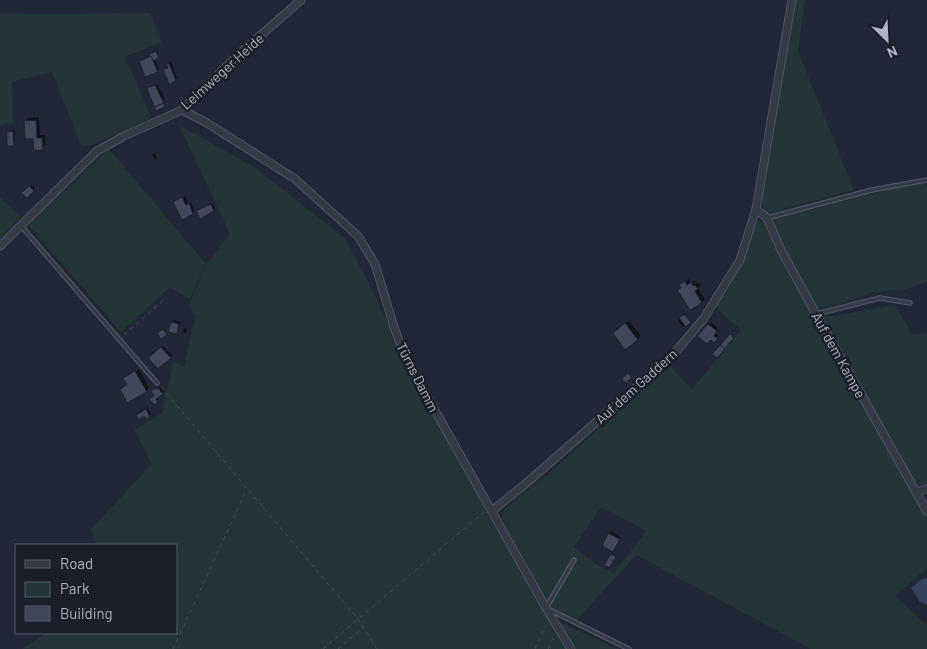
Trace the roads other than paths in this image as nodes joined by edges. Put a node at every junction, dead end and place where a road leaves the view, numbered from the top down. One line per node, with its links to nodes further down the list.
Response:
1 (301, 0): 3 (street, Leimweger Heide)
2 (792, 0): 5 (street, Auf dem Gaddern)
3 (182, 110): 7 (street, Leimweger Heide); 14 (street, Türns Damm)
4 (927, 180): 6 (lane)
5 (756, 209): 6 (street, Auf dem Kampe); 14 (street, Auf dem Gaddern)
6 (767, 218): 10 (street, Auf dem Kampe)
7 (21, 226): 8 (street, Leimweger Heide); 11 (lane)
8 (0, 246)
9 (910, 303): 10 (lane)
10 (816, 314): 13 (street, Auf dem Kampe)
11 (157, 383)
12 (927, 489): 13 (street)
13 (916, 492): 15 (street, Auf dem Kampe)
14 (491, 509): 17 (street, Türns Damm)
15 (927, 512)
16 (574, 560): 17 (lane)
17 (546, 608): 18 (street, Türns Damm); 19 (lane)
18 (571, 649)
19 (630, 649)

